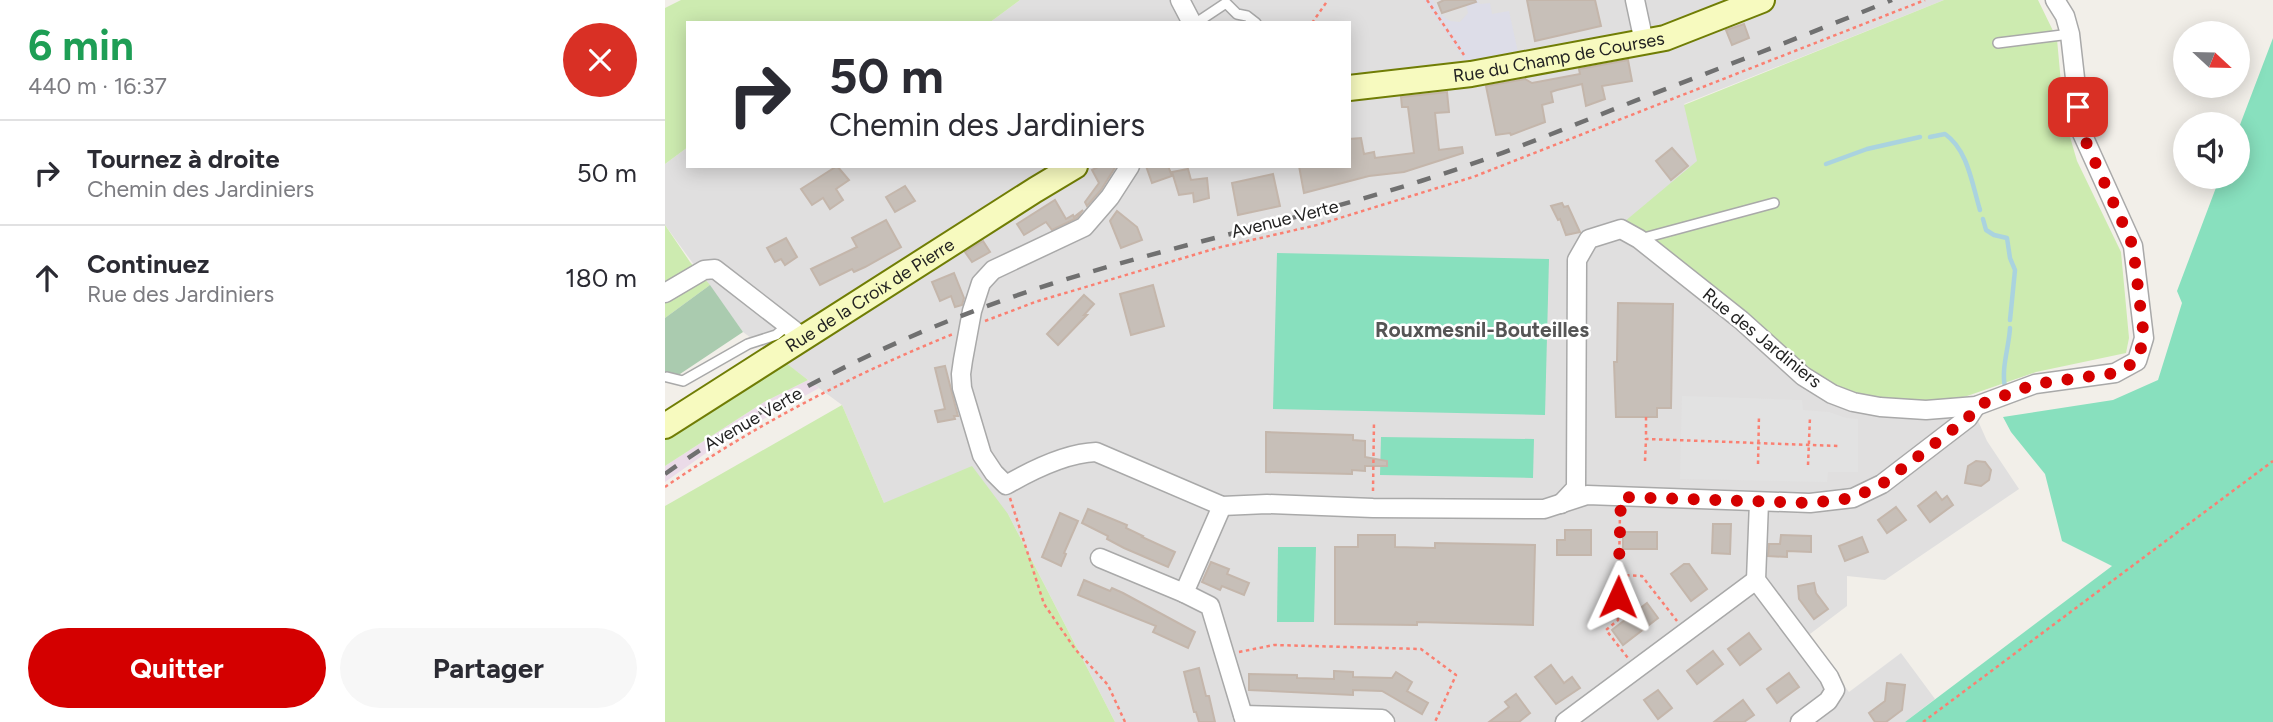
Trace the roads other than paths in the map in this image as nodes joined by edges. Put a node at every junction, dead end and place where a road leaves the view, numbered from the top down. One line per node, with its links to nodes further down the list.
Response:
1 (1180, 0): 5 (street)
2 (1635, 0): 9 (street)
3 (1762, 0): 9 (main road, Rue du Champ de Courses)
4 (2055, 0): 8 (street, Rue des Jardiniers)
5 (1193, 21)
6 (1197, 21): 7 (lane)
7 (1253, 21)
8 (2070, 34): 10 (lane); 19 (street, Rue des Jardiniers)
9 (1644, 42): 11 (main road, Rue du Champ de Courses)
10 (1998, 43)
11 (1351, 88)
12 (1072, 168): 17 (main road, Rue de la Croix de Pierre)
13 (1129, 168): 22 (street)
14 (1774, 203): 15 (lane)
15 (1639, 239): 19 (street, Rue des Jardiniers); 23 (street, Rue des Jardiniers)
16 (665, 293): 17 (street)
17 (796, 332): 18 (lane); 20 (main road, Rue de la Croix de Pierre)
18 (667, 377)
19 (1976, 406): 21 (street)
20 (665, 426)
21 (1759, 502): 23 (street); 25 (street)
22 (1222, 506): 23 (street); 26 (street)
23 (1559, 506)
24 (1100, 558): 26 (street)
25 (1756, 580): 29 (street); 30 (street)
26 (1184, 593): 27 (street)
27 (1244, 719): 28 (street)
28 (1385, 722)
29 (1565, 722)
30 (1800, 722)

